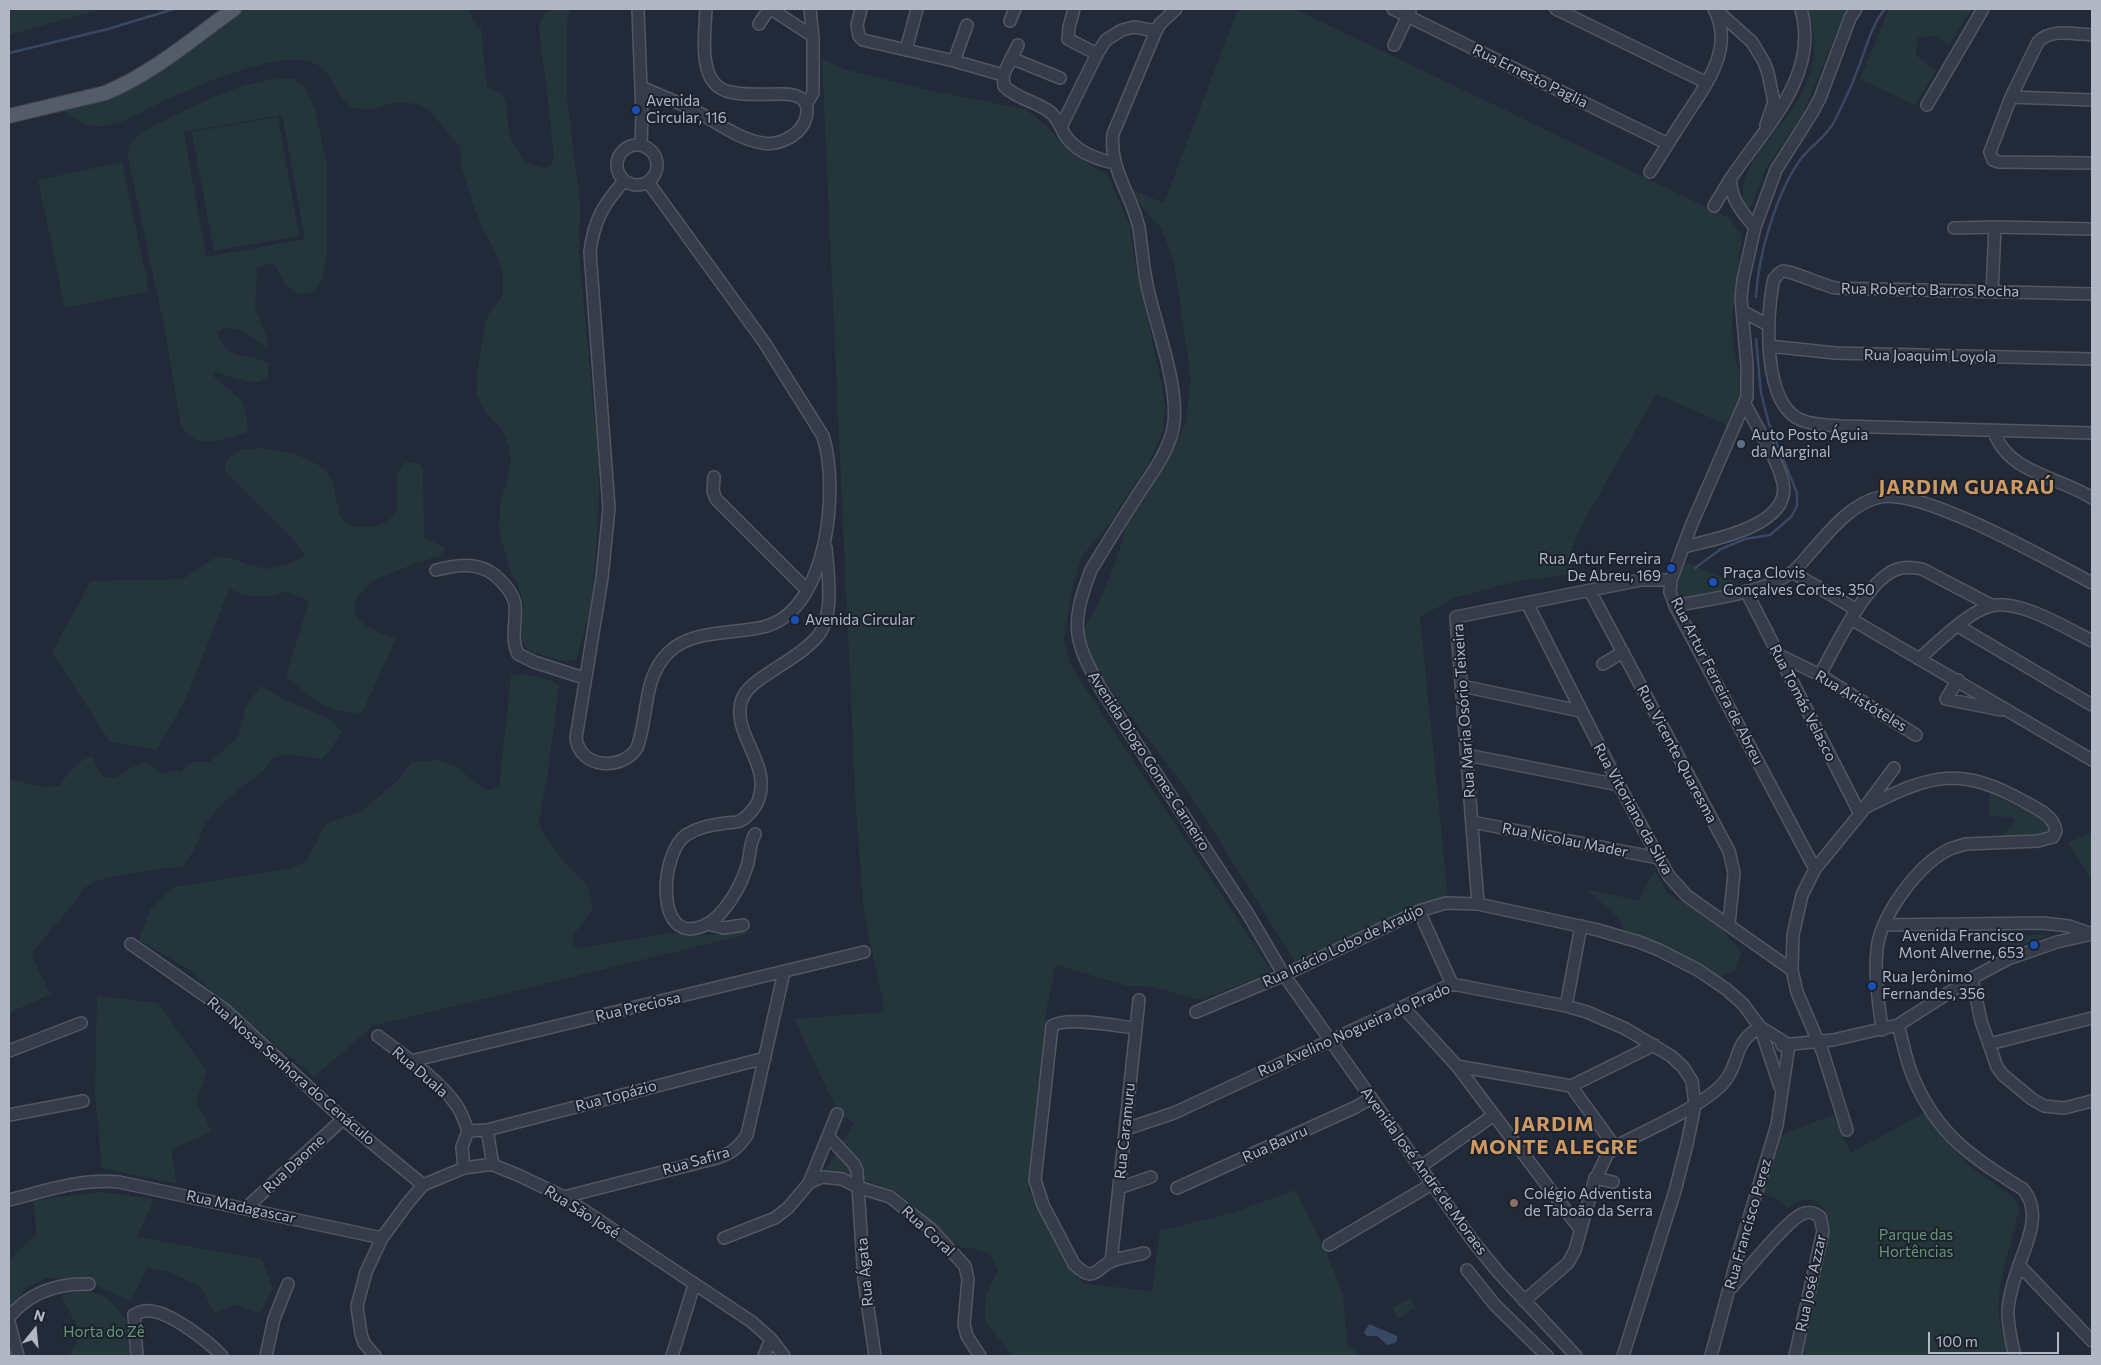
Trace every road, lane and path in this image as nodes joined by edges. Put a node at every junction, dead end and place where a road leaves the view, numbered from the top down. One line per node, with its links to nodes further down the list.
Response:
1 (234, 9): 38 (main road)
2 (638, 9): 33 (street)
3 (706, 9): 36 (street)
4 (770, 9): 19 (street); 23 (street)
5 (810, 9): 23 (street)
6 (861, 9): 26 (street)
7 (917, 9): 26 (street)
8 (1015, 9): 18 (street)
9 (1074, 9): 27 (street)
10 (1176, 9): 21 (street, Avenida Diogo Gomes Carneiro)
11 (1393, 9): 17 (street, Rua Ernesto Paglia)
12 (1556, 9): 32 (street)
13 (1714, 9): 32 (street); 40 (street)
14 (1801, 9): 40 (street)
15 (1856, 9): 50 (street, Rua Artur Ferreira de Abreu)
16 (1983, 9): 37 (street)
17 (1410, 12): 25 (street); 41 (street, Rua Ernesto Paglia)
18 (1010, 21)
19 (759, 24)
20 (967, 25): 29 (street)
21 (1156, 31): 27 (street); 43 (street, Avenida Diogo Gomes Carneiro)
22 (2092, 36): 34 (street)
23 (812, 38): 36 (street)
24 (1018, 45): 28 (street)
25 (1394, 45)
26 (906, 50): 29 (street)
27 (1097, 54): 39 (street)
28 (1011, 58): 30 (street); 31 (street)
29 (954, 61): 30 (street)
30 (1003, 75): 39 (street)
31 (1060, 78)
32 (1707, 83): 41 (street)
33 (641, 87): 36 (street); 42 (street)
34 (2011, 97): 35 (street); 44 (street)
35 (2092, 100)
36 (806, 105)
37 (1927, 105)
38 (9, 116)
39 (1061, 127): 43 (street)
40 (1763, 132): 46 (street)
41 (1668, 144): 45 (street)
42 (641, 145): 47 (street); 48 (street)
43 (1114, 163): 113 (street, Avenida Diogo Gomes Carneiro)
44 (2092, 163)
45 (1650, 172)
46 (1731, 178): 49 (street); 50 (street)
47 (624, 181): 48 (street); 85 (street)
48 (648, 182): 65 (street)
49 (1714, 206)
50 (1754, 227): 56 (street, Rua Artur Ferreira de Abreu)
51 (1995, 227): 52 (street); 53 (street); 54 (street)
52 (1954, 228)
53 (2092, 229)
54 (1992, 292): 55 (street, Rua Roberto Barros Rocha); 57 (street, Rua Roberto Barros Rocha)
55 (2092, 294)
56 (1745, 314): 57 (street); 60 (street, Rua Artur Ferreira de Abreu)
57 (1765, 324): 58 (street)
58 (1769, 346): 59 (street, Rua Joaquim Loyola); 61 (street)
59 (2092, 359)
60 (1745, 404): 66 (street, Rua Artur Ferreira de Abreu); 66 (street)
61 (1994, 432): 62 (street); 64 (street)
62 (2092, 433)
63 (714, 477): 71 (street)
64 (2092, 498)
65 (826, 542): 71 (street); 103 (street)
66 (1683, 547): 69 (street, Rua Artur Ferreira de Abreu)
67 (436, 570): 85 (street)
68 (1792, 572): 70 (street); 73 (street); 77 (street)
69 (1671, 580): 72 (street, Rua Maria Osório Teixeira); 75 (street, Rua Artur Ferreira de Abreu)
70 (2092, 583)
71 (807, 590): 85 (street)
72 (1590, 591): 74 (street, Rua Maria Osório Teixeira); 80 (street, Rua Vicente Quaresma)
73 (1746, 591): 75 (street); 81 (street, Rua Tomás Velasco)
74 (1527, 603): 87 (street, Rua Maria Osório Teixeira); 89 (street, Rua Vitoriano da Silva)
75 (1675, 606): 100 (street, Rua Artur Ferreira de Abreu)
76 (1991, 606): 77 (street); 78 (street); 79 (street)
77 (1854, 614): 82 (street); 84 (street)
78 (1958, 626): 82 (street); 88 (street)
79 (2092, 641)
80 (1623, 652): 83 (street); 104 (street, Rua Vicente Quaresma)
81 (1779, 655): 84 (street, Rua Aristóteles); 96 (street, Rua Tomás Velasco)
82 (1919, 658): 86 (street)
83 (1603, 664)
84 (1820, 675): 91 (street, Rua Aristóteles)
85 (584, 678)
86 (1958, 680): 90 (street); 90 (street)
87 (1462, 686): 89 (street); 92 (street, Rua Maria Osório Teixeira)
88 (2092, 705)
89 (1580, 711): 95 (street, Rua Vitoriano da Silva)
90 (2013, 713): 93 (street)
91 (1916, 735)
92 (1467, 755): 95 (street); 97 (street, Rua Maria Osório Teixeira)
93 (2092, 760)
94 (1894, 768): 96 (street)
95 (1619, 785): 99 (street, Rua Vitoriano da Silva)
96 (1863, 810): 100 (street); 106 (street)
97 (1472, 822): 99 (street, Rua Nicolau Mader); 101 (street, Rua Maria Osório Teixeira)
98 (755, 834): 103 (street)
99 (1658, 858): 104 (street, Rua Vitoriano da Silva)
100 (1815, 869): 111 (street)
101 (1478, 904): 102 (street, Rua Inácio Lobo de Araújo); 107 (street, Rua Inácio Lobo de Araújo)
102 (1419, 910): 113 (street, Rua Inácio Lobo de Araújo); 115 (street)
103 (708, 924): 105 (street)
104 (1729, 924): 111 (street, Rua Vitoriano da Silva)
105 (742, 925)
106 (1884, 925): 108 (street); 125 (street)
107 (1581, 926): 117 (street); 123 (street, Rua Inácio Lobo de Araújo)
108 (2092, 934): 114 (street)
109 (131, 944): 146 (street, Rua Nossa Senhora do Cenáculo)
110 (864, 952): 112 (street, Rua Preciosa)
111 (1792, 970): 129 (street)
112 (784, 972): 134 (street, Rua Safira); 135 (street, Rua Preciosa)
113 (1284, 975): 119 (street, Rua Inácio Lobo de Araújo); 128 (street, Avenida José André de Moraes)
114 (1972, 978): 122 (street); 130 (street)
115 (1452, 984): 117 (street, Rua Avelino Nogueira do Prado); 118 (street, Rua Avelino Nogueira do Prado)
116 (1139, 1000): 124 (street, Rua Caramuru)
117 (1566, 1006): 131 (street, Rua Avelino Nogueira do Prado)
118 (1403, 1007): 128 (street, Rua Avelino Nogueira do Prado); 136 (street)
119 (1196, 1012)
120 (2092, 1018): 130 (street)
121 (81, 1023): 133 (street)
122 (1898, 1025): 125 (street); 174 (street)
123 (1760, 1027): 127 (street, Rua Francisco Perez); 132 (street, Rua Inácio Lobo de Araújo); 142 (street)
124 (1135, 1028): 147 (street, Rua Caramuru); 173 (street)
125 (1882, 1030): 129 (street)
126 (378, 1036): 135 (street, Rua Duala)
127 (1765, 1038): 132 (street); 138 (street, Rua Francisco Perez)
128 (1330, 1039): 139 (street, Avenida José André de Moraes); 147 (street, Rua Avelino Nogueira do Prado)
129 (1819, 1042): 132 (street); 149 (street)
130 (1989, 1044): 141 (street)
131 (1654, 1045): 137 (street); 142 (street, Rua Avelino Nogueira do Prado)
132 (1789, 1045): 138 (street, Rua Francisco Perez)
133 (9, 1051)
134 (765, 1058): 148 (street, Rua Topázio); 165 (street, Rua Safira)
135 (411, 1061): 150 (street, Rua Duala)
136 (1457, 1066): 137 (street); 145 (street)
137 (1571, 1086): 152 (street)
138 (1782, 1090): 179 (street, Rua Francisco Perez)
139 (1371, 1098): 154 (street, Avenida José André de Moraes); 164 (street, Rua Bauru)
140 (83, 1101): 144 (street)
141 (2091, 1103)
142 (1695, 1105): 152 (street); 197 (street)
143 (838, 1114): 151 (street)
144 (9, 1115)
145 (1494, 1115): 154 (street); 168 (street)
146 (343, 1119): 161 (street, Rua Nossa Senhora do Cenáculo); 167 (street, Rua Daome)
147 (1126, 1129): 163 (street, Rua Caramuru)
148 (487, 1130): 150 (street, Rua Topázio); 153 (street)
149 (1847, 1130)
150 (468, 1131): 155 (street)
151 (828, 1136): 158 (street); 162 (street)
152 (1615, 1147): 157 (street)
153 (492, 1165): 155 (street, Rua São José); 165 (street, Rua São José)
154 (1420, 1167): 160 (street, Avenida José André de Moraes)
155 (464, 1168): 161 (street, Rua São José)
156 (1151, 1177): 163 (street)
157 (1595, 1178): 159 (street); 168 (street)
158 (809, 1182): 162 (street, Rua Coral); 170 (street)
159 (1613, 1182)
160 (1432, 1184): 171 (street); 180 (street, Avenida José André de Moraes)
161 (424, 1185): 169 (street, Rua São José)
162 (858, 1187): 193 (street, Rua Ágata); 194 (street, Rua Coral)
163 (1119, 1188): 173 (street, Rua Caramuru)
164 (1177, 1188)
165 (564, 1197): 178 (street, Rua São José)
166 (9, 1200): 167 (street, Rua Madagascar)
167 (246, 1208): 169 (street, Rua Madagascar)
168 (1580, 1229): 180 (street)
169 (382, 1238): 189 (street, Rua São José)
170 (724, 1238)
171 (1330, 1245)
172 (1144, 1253): 173 (street)
173 (1111, 1262)
174 (2019, 1265): 184 (street); 200 (street)
175 (1467, 1270): 195 (street)
176 (88, 1284): 181 (street)
177 (288, 1284): 188 (street)
178 (694, 1285): 183 (street, Rua São José); 190 (street)
179 (1728, 1292): 198 (street, Rua Francisco Perez); 199 (street, Rua José Azzar)
180 (1524, 1301): 196 (street, Avenida José André de Moraes)
181 (9, 1317)
182 (9, 1322): 185 (street)
183 (771, 1339): 191 (street); 192 (street, Rua São José)
184 (2092, 1341)
185 (14, 1349)
186 (137, 1356): 187 (street)
187 (222, 1356)
188 (266, 1356)
189 (374, 1356)
190 (672, 1356)
191 (764, 1356)
192 (784, 1356)
193 (875, 1356)
194 (980, 1356)
195 (1547, 1356)
196 (1576, 1356)
197 (1623, 1356)
198 (1711, 1356)
199 (1796, 1356)
200 (2015, 1356)

